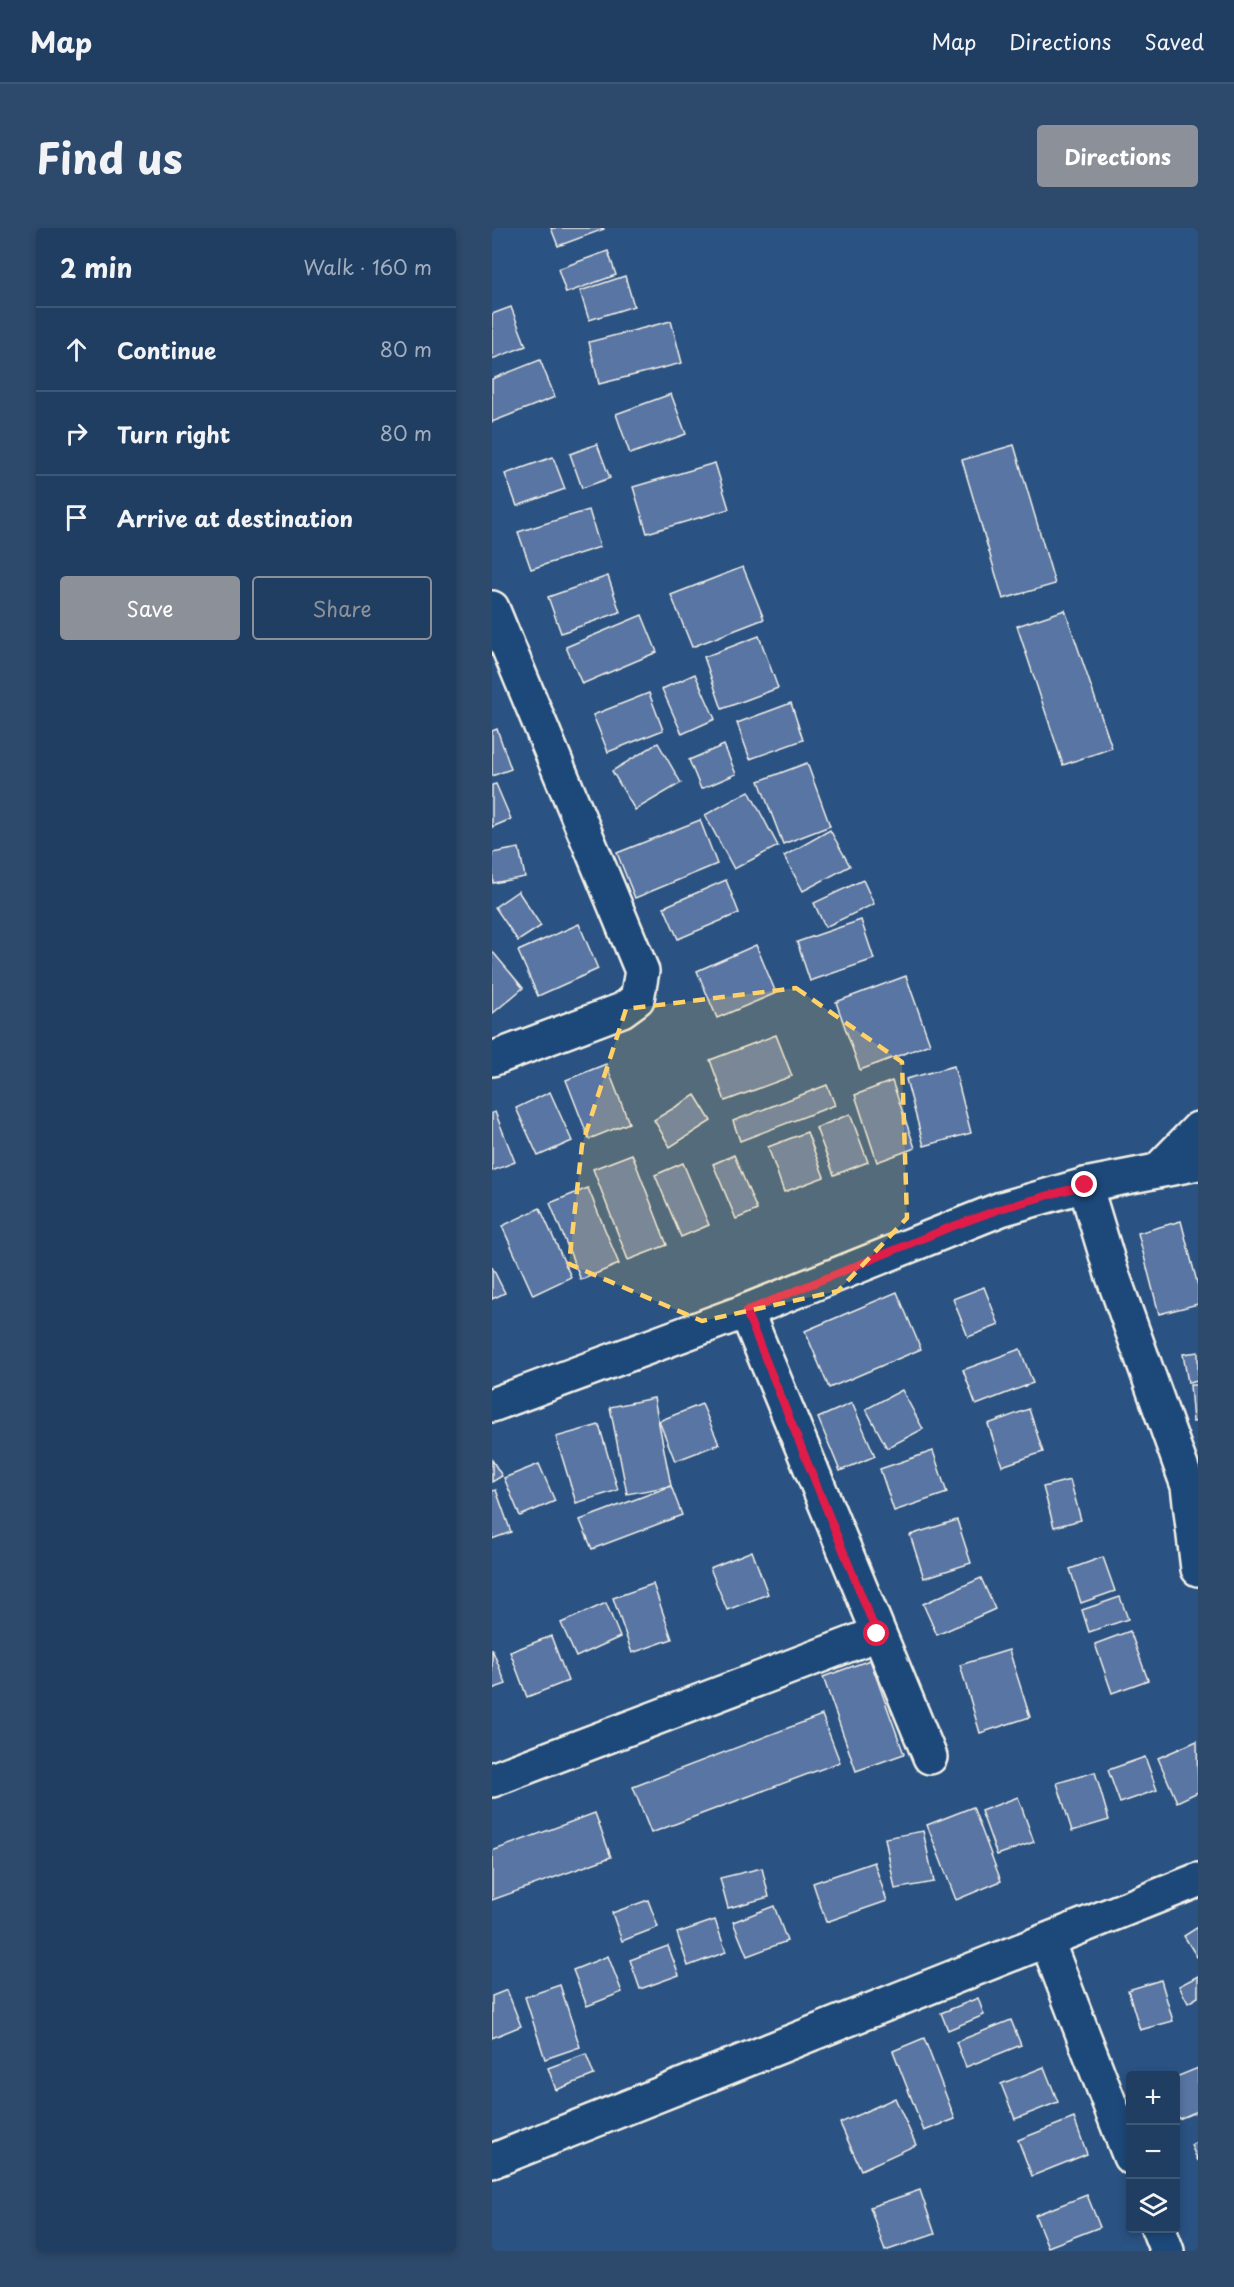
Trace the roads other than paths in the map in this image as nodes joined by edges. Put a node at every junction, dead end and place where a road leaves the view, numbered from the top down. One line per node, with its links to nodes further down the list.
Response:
1 (492, 608): 2 (street)
2 (492, 1059)
3 (1198, 1129): 5 (street)
4 (1198, 1163): 5 (street)
5 (1158, 1170): 6 (street)
6 (1085, 1185): 7 (street); 9 (street)
7 (746, 1311): 8 (street); 11 (street)
8 (492, 1406)
9 (1193, 1486): 10 (street)
10 (1198, 1569)
11 (877, 1634): 12 (street); 13 (street)
12 (930, 1757)
13 (492, 1780)
14 (1198, 1880): 15 (street)
15 (1047, 1941): 16 (street); 17 (street)
16 (1126, 2144)
17 (492, 2161)
18 (1160, 2233): 19 (street)
19 (1167, 2251)

